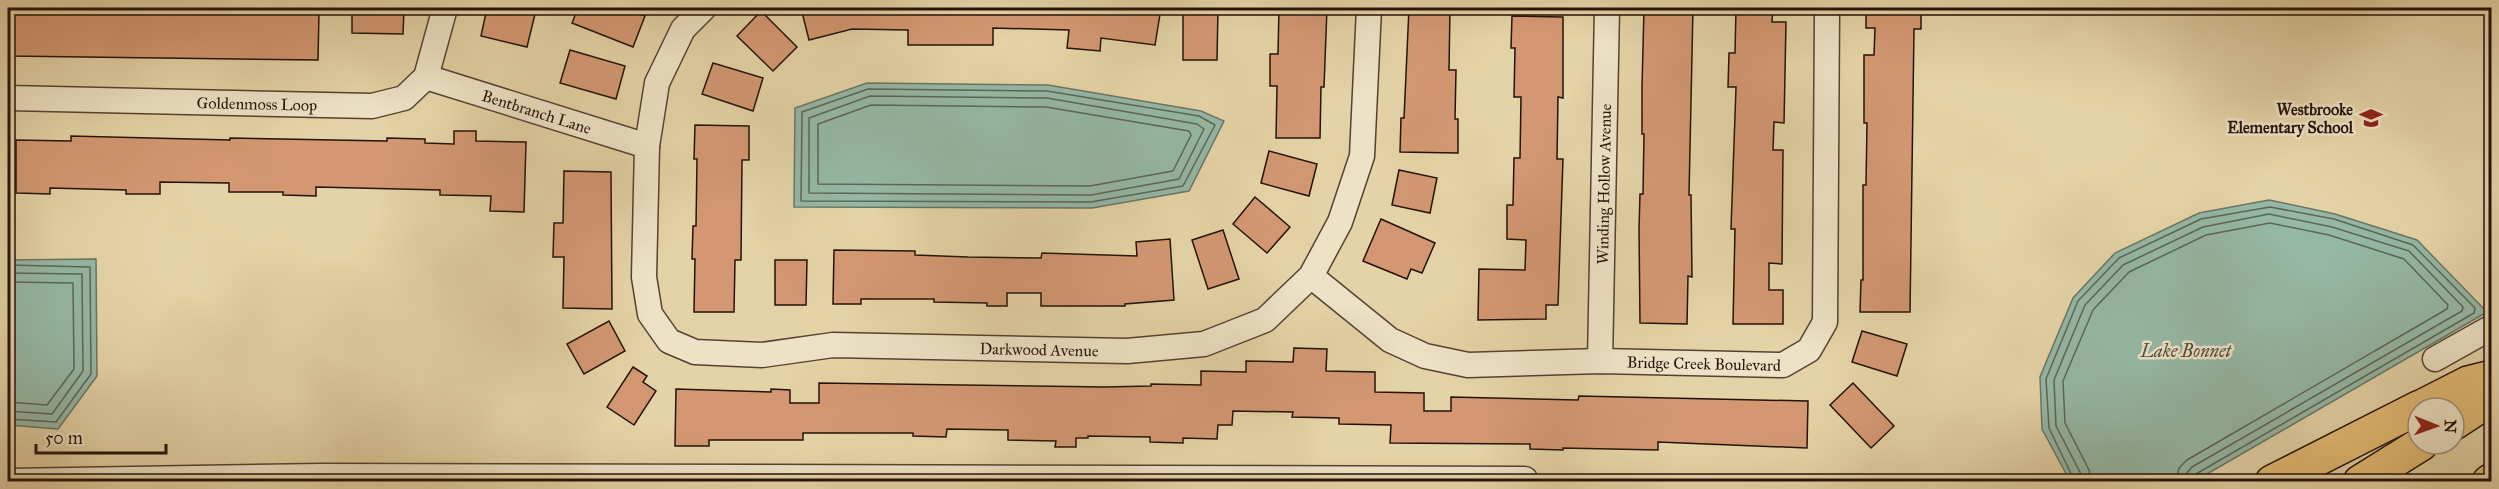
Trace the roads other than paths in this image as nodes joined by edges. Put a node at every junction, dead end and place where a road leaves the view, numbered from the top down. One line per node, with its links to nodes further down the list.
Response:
1 (445, 8): 6 (street)
2 (704, 8): 8 (street, Darkwood Avenue)
3 (1369, 8): 9 (street, Darkwood Avenue)
4 (1607, 8): 12 (street, Winding Hollow Avenue)
5 (1827, 8): 12 (street, Bridge Creek Boulevard)
6 (426, 77): 7 (street, Goldenmoss Loop); 8 (street, Bentbranch Lane)
7 (8, 98)
8 (646, 146): 9 (street, Darkwood Avenue)
9 (1311, 276): 12 (street, Bridge Creek Boulevard)
10 (2492, 327): 11 (street)
11 (2435, 359)
12 (1600, 361)
13 (2492, 376): 14 (highway)
14 (2442, 396)
15 (2492, 398): 17 (highway)
16 (2406, 414): 22 (highway)
17 (2466, 415)
18 (2406, 453): 23 (highway)
19 (8, 481): 20 (street)
20 (117, 481): 21 (street)
21 (1526, 482)
22 (2272, 482)
23 (2360, 482)

